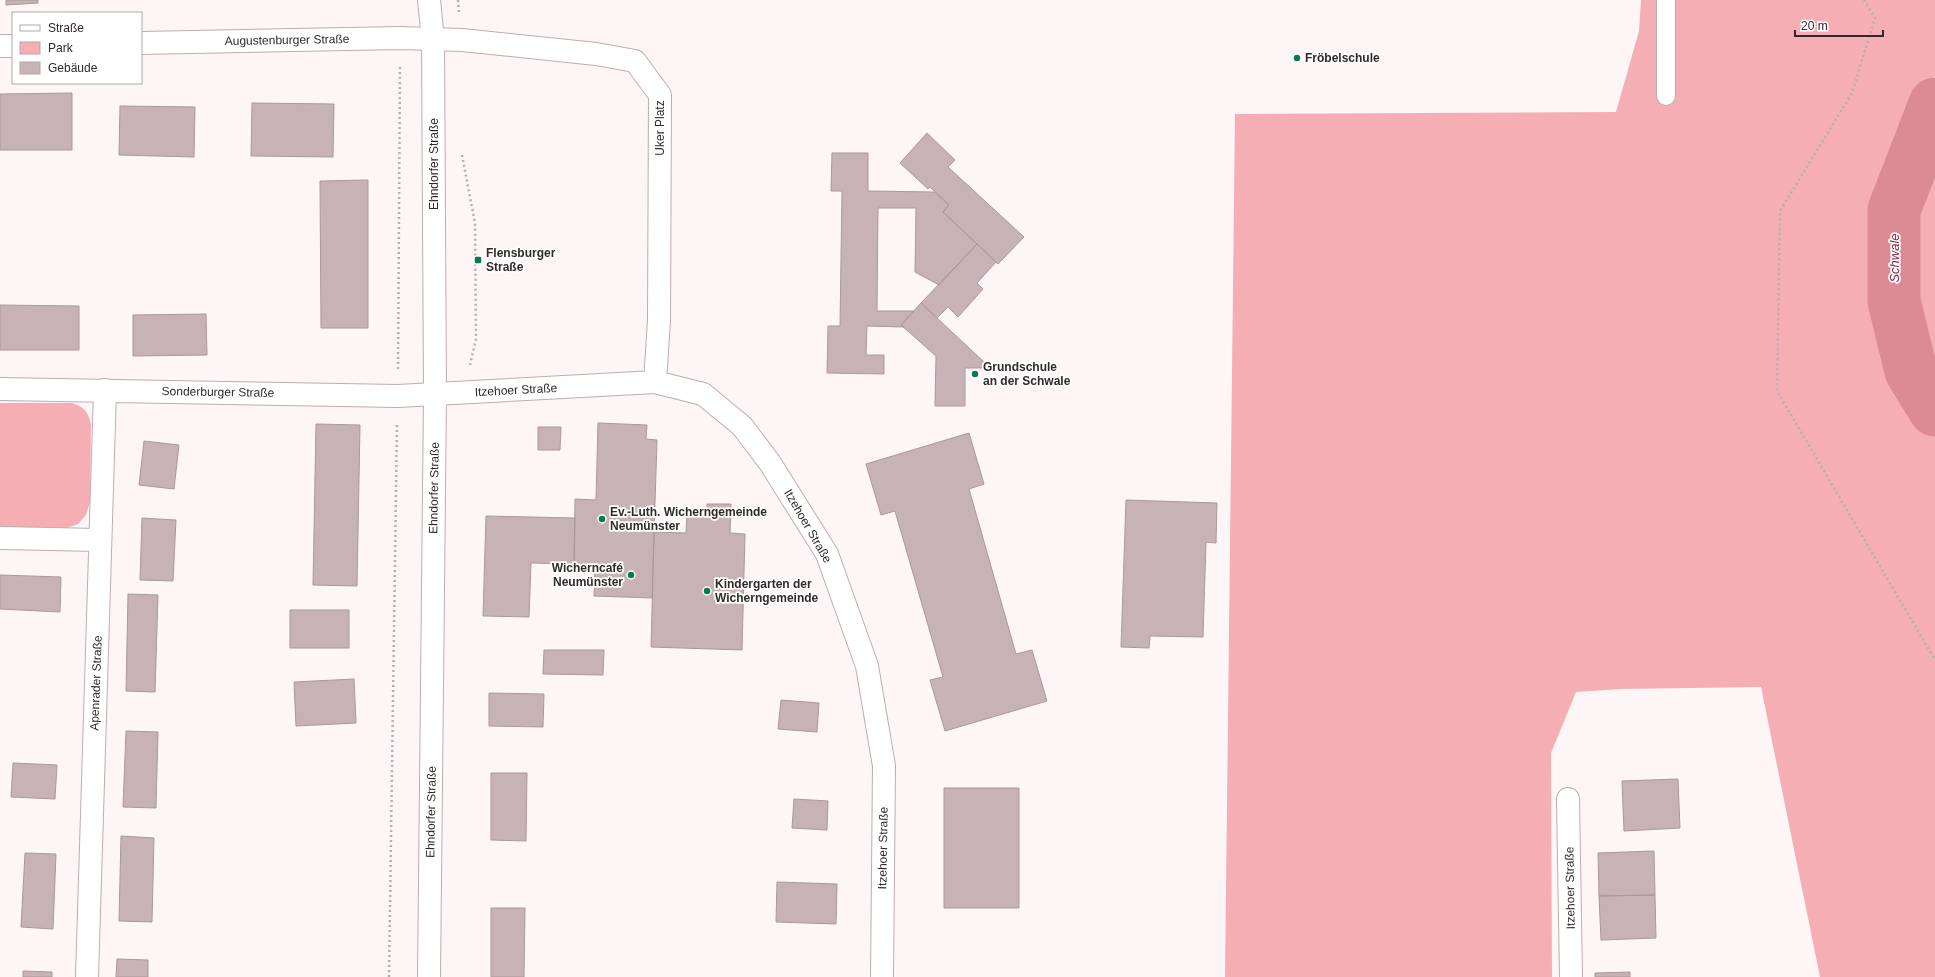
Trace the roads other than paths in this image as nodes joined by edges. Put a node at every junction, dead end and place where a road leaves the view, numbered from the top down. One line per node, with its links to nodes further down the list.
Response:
1 (429, 0): 3 (street, Ehndorfer Straße)
2 (1666, 0): 7 (lane)
3 (433, 40): 4 (street, Augustenburger Straße); 8 (street, Uker Platz); 11 (street, Ehndorfer Straße)
4 (142, 43)
5 (0, 46): 6 (street)
6 (12, 46)
7 (1666, 96)
8 (655, 382): 11 (street, Itzehoer Straße); 17 (street, Itzehoer Straße)
9 (0, 389): 10 (street, Sonderburger Straße)
10 (105, 390): 11 (street, Sonderburger Straße); 13 (street, Apenrader Straße)
11 (435, 395): 16 (street, Ehndorfer Straße)
12 (0, 538): 13 (street)
13 (100, 540): 15 (street, Apenrader Straße)
14 (1568, 799): 18 (street, Itzehoer Straße)
15 (87, 977)
16 (429, 977)
17 (882, 977)
18 (1571, 977)

